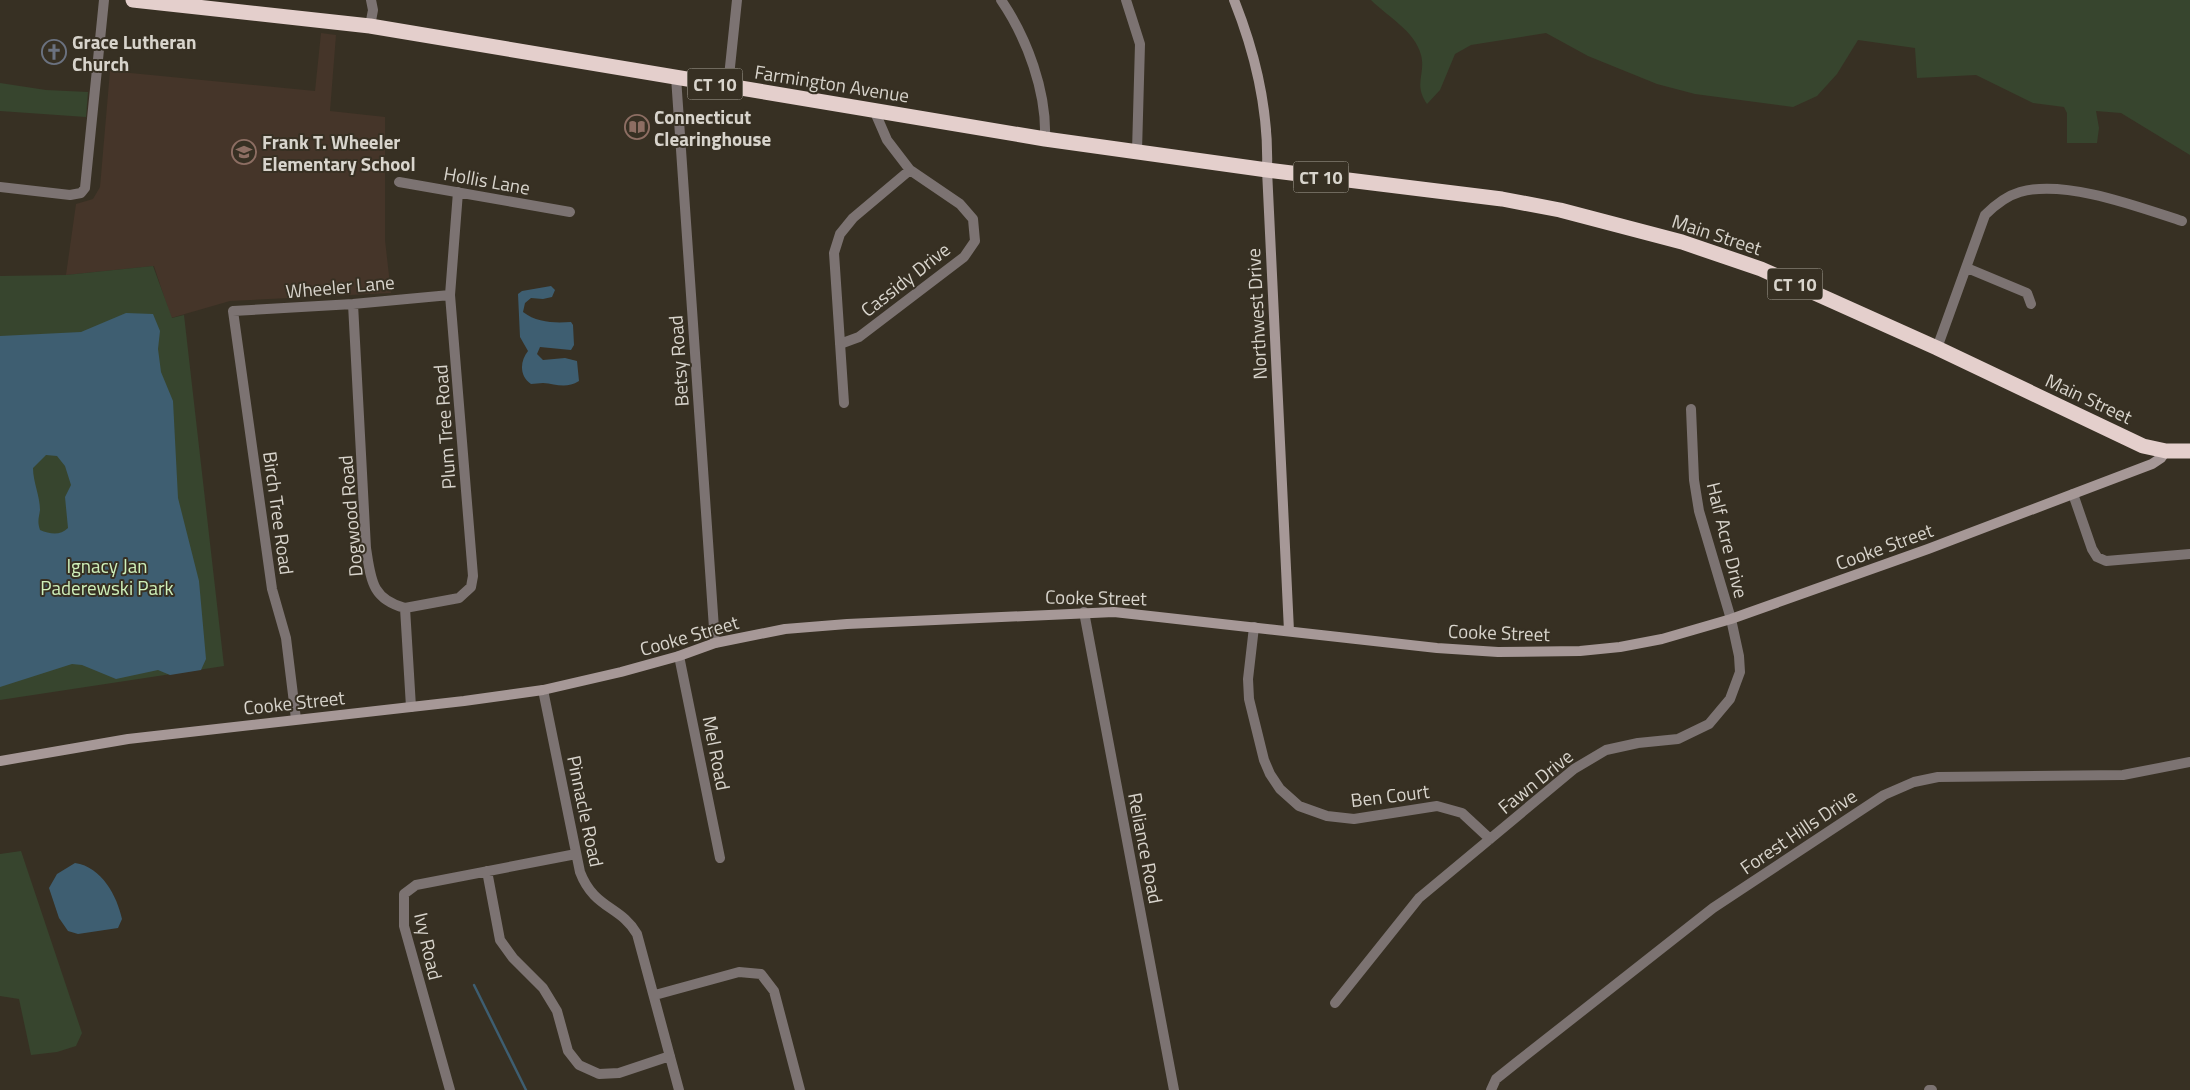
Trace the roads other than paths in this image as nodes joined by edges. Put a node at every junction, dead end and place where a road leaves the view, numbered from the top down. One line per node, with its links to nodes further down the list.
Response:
1 (104, 0): 18 (street)
2 (133, 0): 8 (highway, Farmington Avenue / CT 10)
3 (371, 0): 8 (street)
4 (737, 0): 10 (street)
5 (1000, 0): 12 (street)
6 (1126, 0): 13 (street)
7 (1234, 0): 15 (main road, Northwest Drive)
8 (370, 26): 9 (highway, Farmington Avenue / CT 10)
9 (676, 77): 10 (highway, Farmington Avenue / CT 10); 40 (street, Betsy Road)
10 (728, 86): 11 (highway, Farmington Avenue / CT 10)
11 (874, 110): 12 (highway, Farmington Avenue / CT 10); 14 (street, Cassidy Drive)
12 (1045, 139): 13 (highway, Farmington Avenue / CT 10)
13 (1137, 151): 15 (highway, Farmington Avenue / CT 10)
14 (910, 170): 27 (street, Cassidy Drive); 27 (street, Cassidy Drive)
15 (1266, 170): 17 (highway, Farmington Avenue / CT 10); 39 (main road, Northwest Drive)
16 (399, 182): 19 (street, Hollis Lane)
17 (1376, 183): 28 (highway, Main Street / CT 10)
18 (0, 187)
19 (458, 192): 20 (street, Hollis Lane); 23 (street, Plum Tree Road)
20 (570, 212)
21 (2182, 221): 22 (street)
22 (1967, 268): 25 (street); 28 (street)
23 (450, 294): 24 (street, Wheeler Lane); 35 (street, Plum Tree Road)
24 (353, 304): 26 (street, Wheeler Lane); 35 (street, Dogwood Road)
25 (2031, 304)
26 (233, 312): 44 (street, Birch Tree Road)
27 (840, 344): 29 (street, Cassidy Drive)
28 (1937, 348): 31 (highway, Main Street / CT 10)
29 (844, 403)
30 (1691, 409): 37 (street, Half Acre Drive)
31 (2166, 451): 32 (highway, Main Street / CT 10); 33 (main road, Cooke Street)
32 (2190, 451)
33 (2073, 494): 34 (street); 37 (main road, Cooke Street)
34 (2190, 554)
35 (405, 608): 43 (street)
36 (1084, 612): 38 (main road, Cooke Street); 40 (main road, Cooke Street); 57 (street, Reliance Road)
37 (1731, 619): 39 (main road, Cooke Street); 47 (street, Fawn Drive)
38 (1254, 626): 39 (main road, Cooke Street); 47 (street, Ben Court)
39 (1289, 630)
40 (716, 643): 41 (main road, Cooke Street)
41 (679, 656): 42 (main road, Cooke Street); 49 (street, Mel Road)
42 (543, 690): 43 (main road, Cooke Street); 48 (street, Pinnacle Road)
43 (411, 707): 44 (main road, Cooke Street)
44 (296, 719): 45 (main road, Cooke Street)
45 (0, 761)
46 (2190, 762): 58 (street, Forest Hills Drive)
47 (1490, 839): 52 (street, Fawn Drive)
48 (576, 854): 50 (street, Ivy Road); 51 (street, Pinnacle Road)
49 (720, 858)
50 (487, 871): 53 (street); 54 (street, Ivy Road)
51 (655, 995): 53 (street, Pinnacle Road); 56 (street)
52 (1335, 1003)
53 (670, 1056): 55 (street, Pinnacle Road)
54 (450, 1090)
55 (679, 1090)
56 (800, 1090)
57 (1174, 1090)
58 (1491, 1090)
59 (1929, 1090): 60 (street)
60 (1932, 1090)

